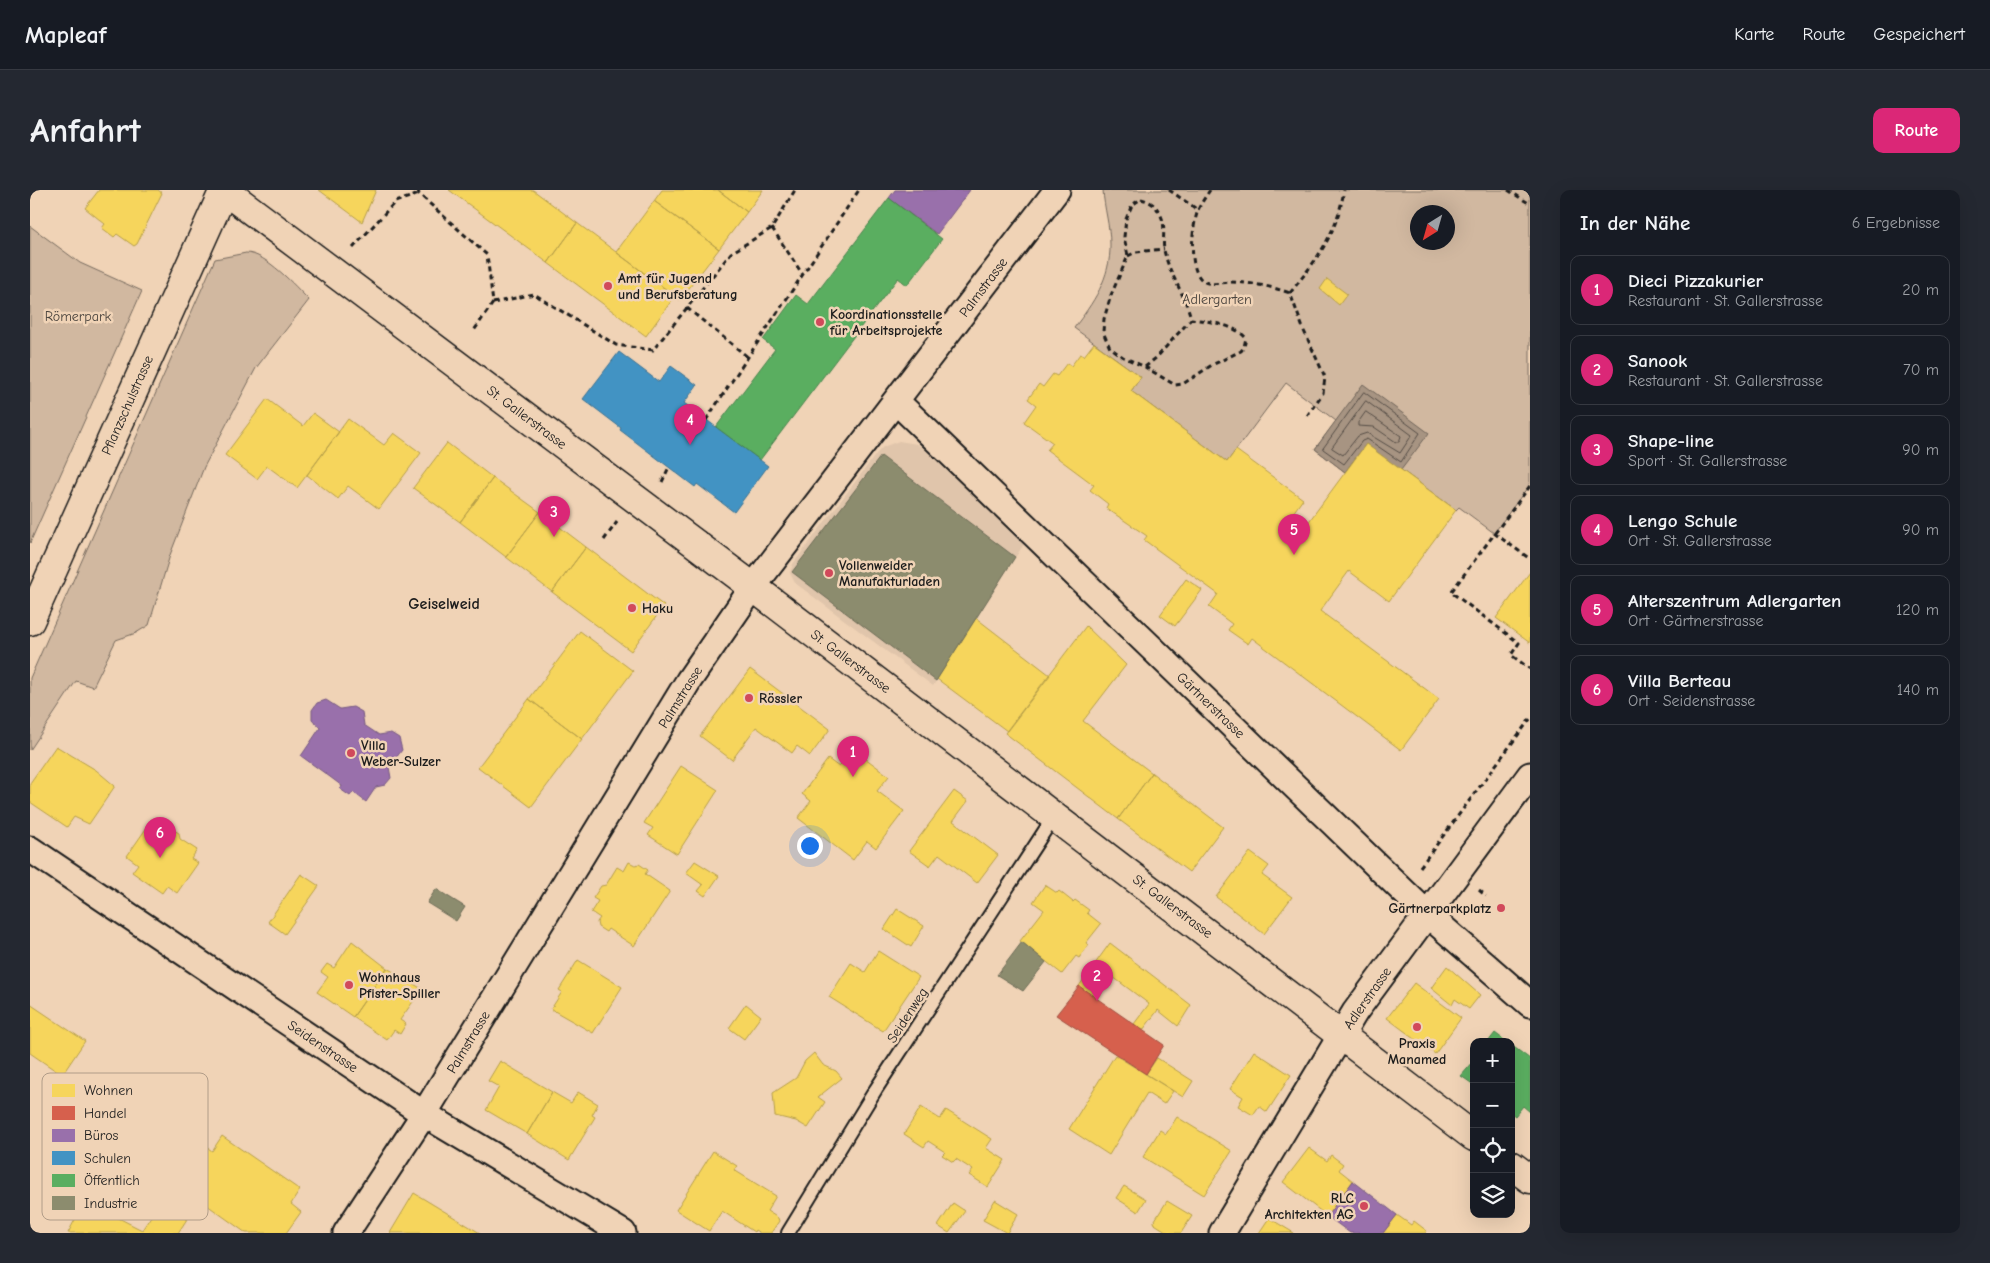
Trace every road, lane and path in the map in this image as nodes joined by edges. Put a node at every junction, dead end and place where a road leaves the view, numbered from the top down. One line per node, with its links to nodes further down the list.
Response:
1 (224, 190): 34 (main road, St. Gallerstrasse); 35 (main road, Pflanzschulstrasse)
2 (795, 190): 12 (path)
3 (859, 190): 16 (path)
4 (1057, 190): 24 (street, Palmstrasse)
5 (1169, 190): 11 (path)
6 (1210, 190): 11 (path)
7 (1344, 190): 17 (path)
8 (1508, 190): 10 (path)
9 (419, 192): 13 (path); 18 (path)
10 (1530, 204)
11 (1198, 210): 17 (path)
12 (772, 228): 16 (path); 19 (path)
13 (353, 248)
14 (1164, 249): 15 (path); 15 (path); 20 (path)
15 (1128, 256): 23 (path)
16 (803, 275): 22 (path)
17 (1290, 293): 25 (path)
18 (493, 303): 19 (path); 21 (path)
19 (687, 308): 22 (path)
20 (1191, 319): 23 (path); 23 (path)
21 (473, 332)
22 (749, 358): 26 (path)
23 (1145, 367)
24 (896, 401): 34 (street, Palmstrasse); 42 (street, Gärtnerstrasse)
25 (1307, 416)
26 (706, 420)
27 (669, 467): 28 (path)
28 (661, 485)
29 (1530, 486): 31 (path)
30 (619, 520): 32 (path)
31 (1494, 533): 33 (path); 36 (path)
32 (604, 540)
33 (1530, 559)
34 (754, 587): 39 (main road, St. Gallerstrasse); 45 (street, Palmstrasse)
35 (30, 621)
36 (1530, 669)
37 (1530, 719): 41 (path)
38 (1530, 775): 42 (street, Adlerstrasse)
39 (1054, 816): 44 (main road, St. Gallerstrasse); 51 (lane, Seidenweg)
40 (30, 849): 45 (street, Seidenstrasse)
41 (1418, 869)
42 (1427, 914): 43 (street, Gärtnerstrasse); 44 (street, Adlerstrasse)
43 (1530, 1004)
44 (1341, 1035): 46 (main road, St. Gallerstrasse); 52 (street, Adlerstrasse)
45 (424, 1114): 49 (street, Palmstrasse); 50 (street, Seidenstrasse)
46 (1470, 1133)
47 (1515, 1168): 48 (main road)
48 (1530, 1179)
49 (346, 1233)
50 (623, 1233)
51 (788, 1233)
52 (1222, 1233)

